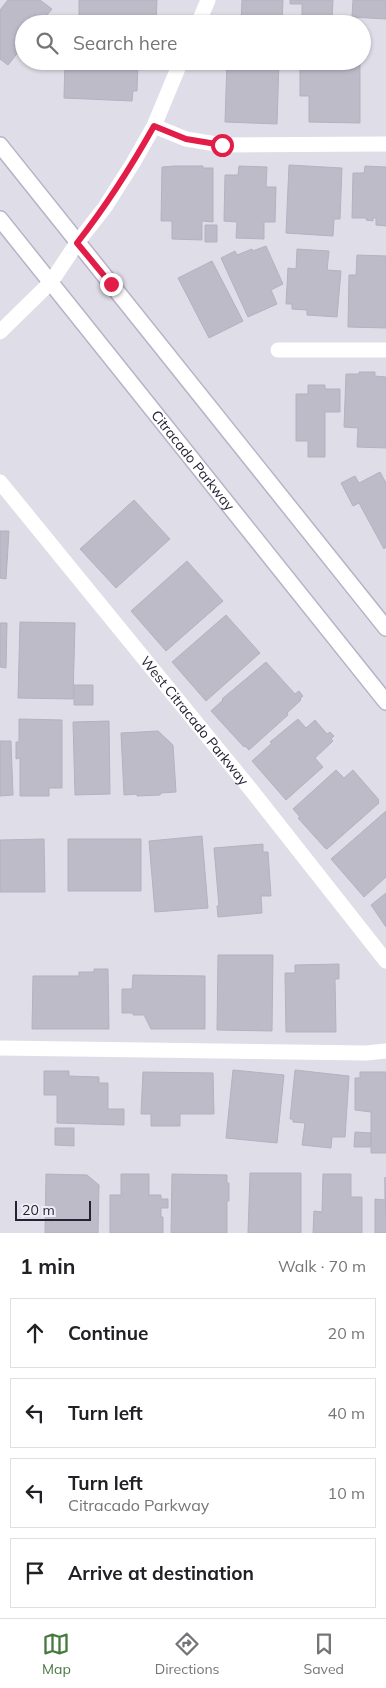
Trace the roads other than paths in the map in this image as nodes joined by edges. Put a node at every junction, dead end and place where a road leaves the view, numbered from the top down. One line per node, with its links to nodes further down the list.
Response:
1 (208, 0): 2 (street)
2 (202, 15)
3 (178, 70): 4 (street)
4 (154, 126): 5 (street); 8 (street)
5 (386, 144)
6 (0, 145): 8 (street)
7 (0, 219): 9 (street, Citracado Parkway)
8 (77, 243): 9 (street); 14 (street)
9 (52, 282): 10 (street); 15 (street, Citracado Parkway)
10 (0, 332)
11 (278, 350): 12 (street)
12 (386, 350)
13 (0, 482): 16 (street, West Citracado Parkway)
14 (386, 628)
15 (386, 702)
16 (386, 961)
17 (0, 1048): 18 (street)
18 (386, 1051)

